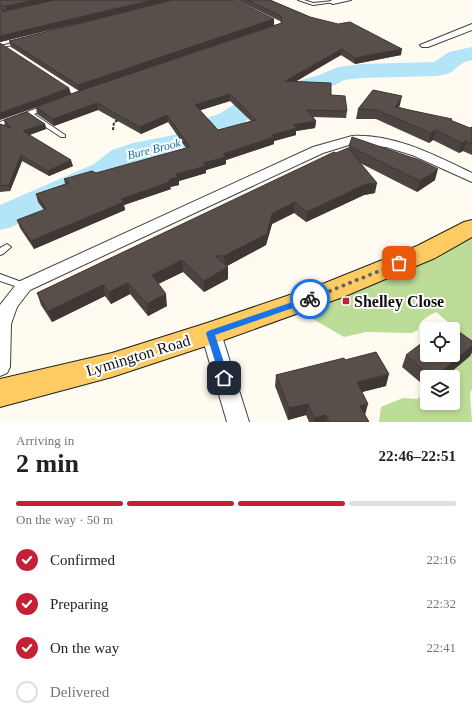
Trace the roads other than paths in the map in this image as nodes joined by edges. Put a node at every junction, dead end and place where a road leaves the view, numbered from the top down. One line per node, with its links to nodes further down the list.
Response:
1 (300, 0): 3 (lane)
2 (347, 0): 3 (street)
3 (334, 2)
4 (472, 27): 6 (street)
5 (25, 41): 7 (lane)
6 (425, 44)
7 (2, 45): 8 (lane)
8 (10, 51)
9 (50, 105): 10 (lane)
10 (29, 113): 11 (lane); 12 (lane)
11 (0, 124)
12 (63, 136)
13 (472, 178): 16 (street)
14 (472, 227): 17 (main road, Lymington Road)
15 (0, 277): 16 (lane)
16 (24, 286): 18 (street)
17 (211, 333): 19 (main road, Lymington Road); 20 (street)
18 (0, 367)
19 (0, 393)
20 (238, 422)

